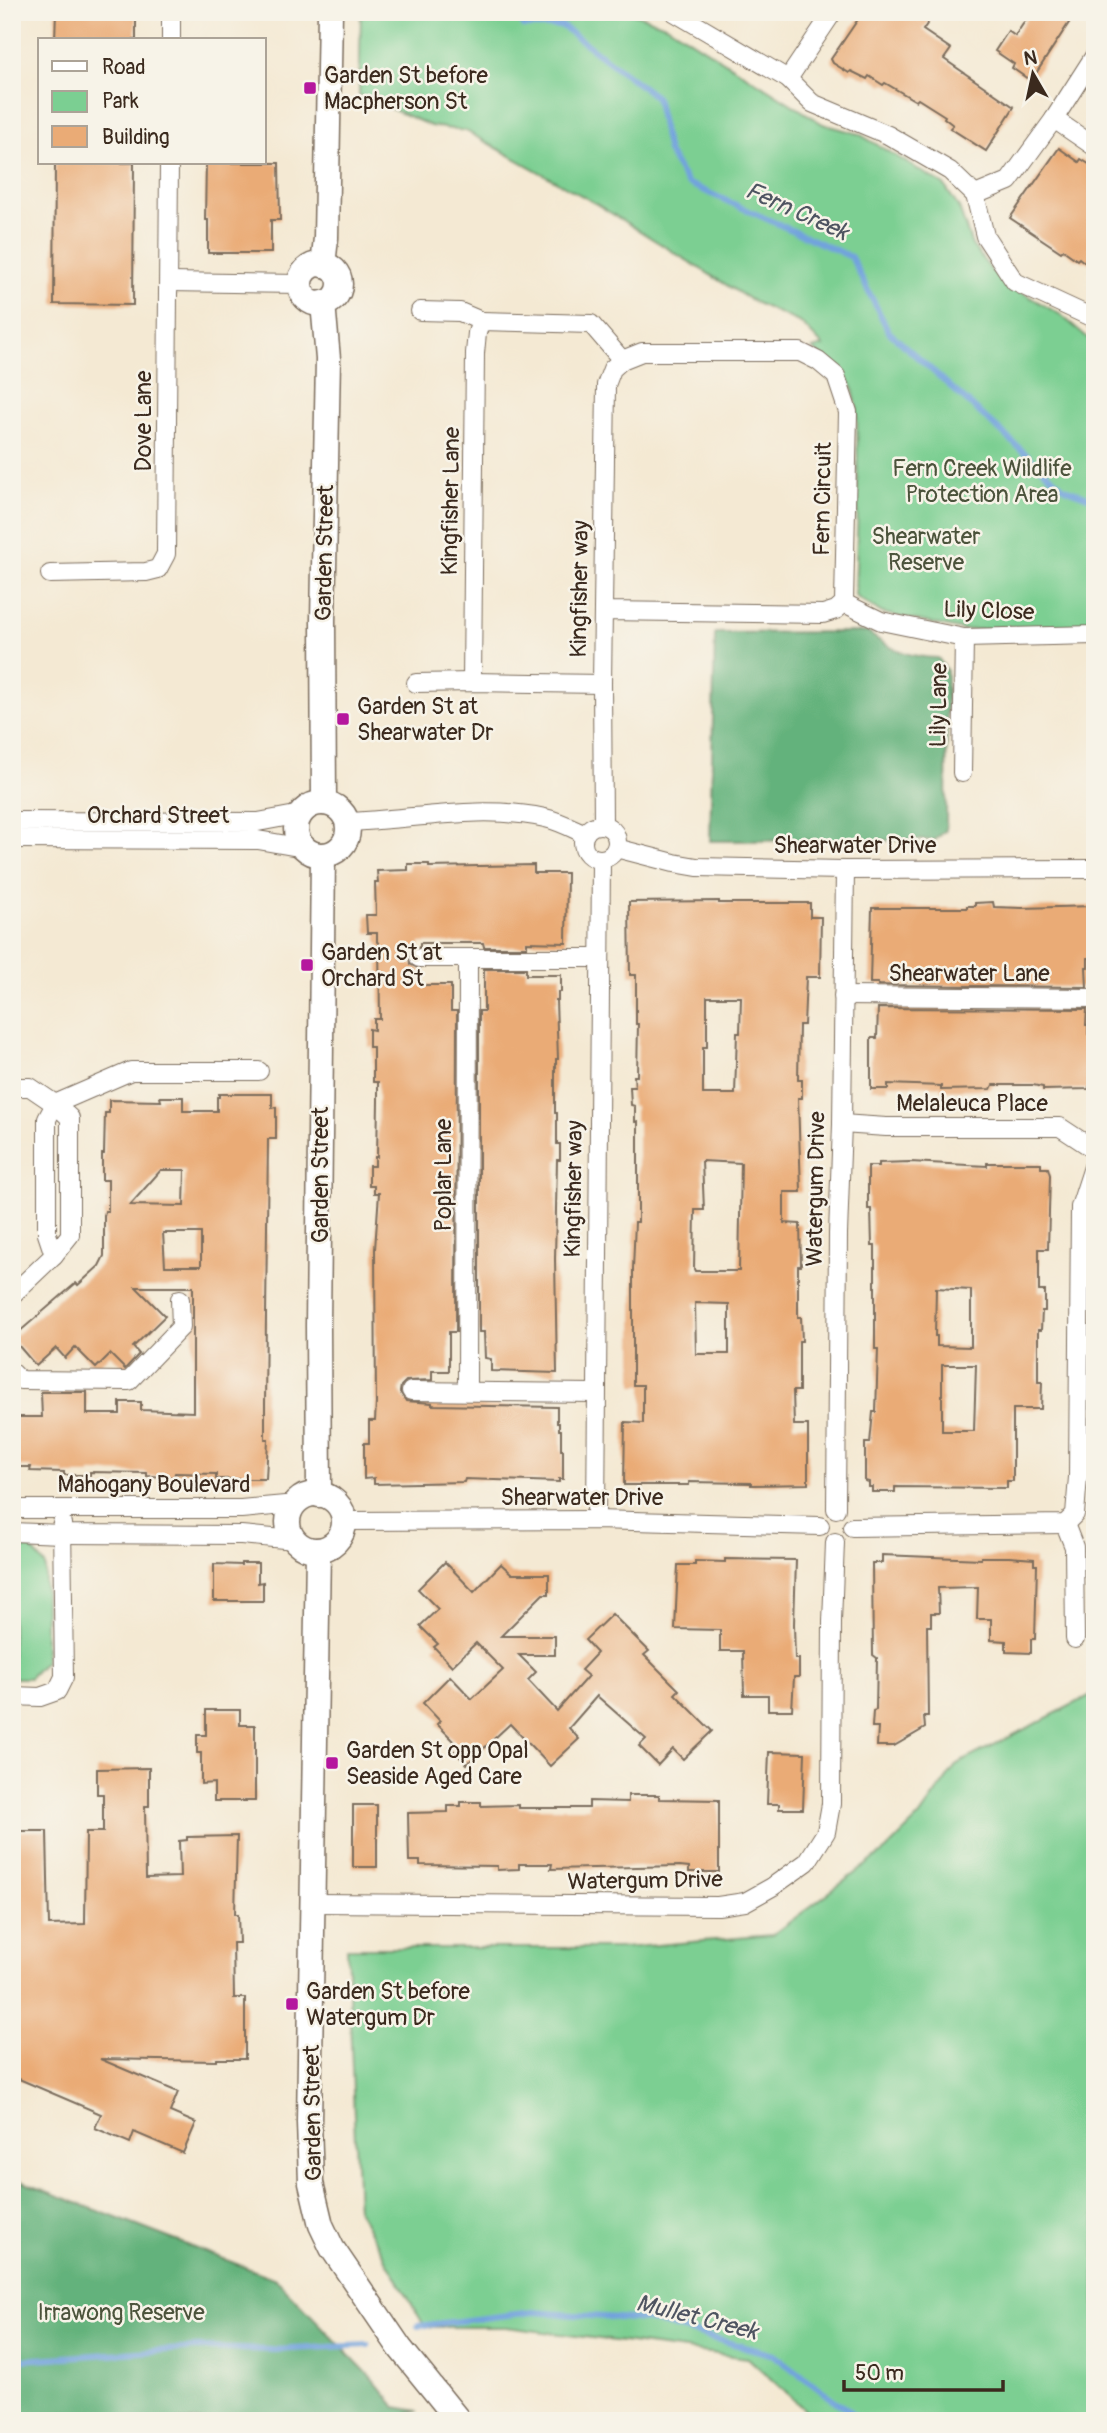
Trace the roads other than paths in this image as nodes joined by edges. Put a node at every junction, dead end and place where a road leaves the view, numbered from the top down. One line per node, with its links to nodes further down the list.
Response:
1 (171, 12): 5 (street)
2 (330, 12): 12 (street)
3 (674, 12): 7 (street)
4 (833, 12): 7 (street)
5 (170, 38)
6 (1095, 55): 8 (street)
7 (788, 79): 11 (street)
8 (1054, 120): 9 (street); 11 (street)
9 (1095, 147)
10 (169, 164): 13 (street, Dove Lane)
11 (975, 195): 17 (street)
12 (323, 265): 14 (street); 15 (street)
13 (169, 282): 14 (street); 20 (street, Dove Lane)
14 (300, 284): 15 (street)
15 (323, 303): 29 (street, Garden Street)
16 (420, 311): 18 (street)
17 (1095, 319)
18 (481, 321): 19 (street); 25 (street, Kingfisher Lane)
19 (622, 360): 21 (street, Fern Circuit); 22 (street, Kingfisher way)
20 (50, 574)
21 (844, 603): 22 (street); 24 (street, Lily Close)
22 (604, 611): 27 (street, Kingfisher way)
23 (1095, 635): 24 (street, Lily Close)
24 (964, 638): 28 (street, Lily Lane)
25 (472, 682): 26 (street); 27 (street)
26 (416, 683)
27 (602, 684): 33 (street, Kingfisher way)
28 (962, 774)
29 (324, 803): 30 (street); 32 (street)
30 (301, 814): 31 (street, Orchard Street); 37 (street)
31 (12, 821)
32 (347, 822): 34 (street); 37 (street)
33 (603, 825): 34 (street); 36 (street)
34 (585, 834): 38 (street)
35 (12, 839): 37 (street, Orchard Street)
36 (616, 848): 38 (street); 40 (street, Shearwater Drive)
37 (314, 851): 58 (street, Garden Street)
38 (601, 859): 42 (street, Kingfisher way)
39 (1095, 869): 40 (street, Shearwater Drive)
40 (845, 870): 44 (street, Watergum Drive)
41 (419, 958): 43 (street)
42 (600, 958): 43 (street); 57 (street, Kingfisher way)
43 (468, 959): 56 (street, Poplar Lane)
44 (843, 996): 45 (street, Shearwater Lane); 49 (street, Watergum Drive)
45 (1095, 998)
46 (259, 1071): 48 (street)
47 (12, 1087): 48 (street)
48 (55, 1104): 52 (street)
49 (842, 1124): 50 (street, Melaleuca Place); 62 (street, Watergum Drive)
50 (1095, 1150)
51 (1095, 1161): 65 (street)
52 (12, 1295)
53 (180, 1299): 54 (street)
54 (12, 1372)
55 (411, 1391): 56 (street)
56 (467, 1391): 57 (street)
57 (595, 1394): 63 (street, Kingfisher way)
58 (319, 1495): 59 (street); 64 (street)
59 (296, 1504): 61 (street, Mahogany Boulevard); 70 (street)
60 (12, 1509): 61 (street, Mahogany Boulevard)
61 (62, 1509): 69 (street)
62 (836, 1509): 66 (street); 67 (street)
63 (596, 1520): 64 (street, Shearwater Drive); 66 (street, Shearwater Drive)
64 (344, 1521): 72 (street)
65 (1065, 1524): 67 (street); 73 (street)
66 (820, 1526): 71 (street)
67 (852, 1527): 71 (street)
68 (12, 1532): 69 (street)
69 (62, 1534): 70 (street); 74 (street)
70 (295, 1540): 72 (street)
71 (835, 1542): 75 (street, Watergum Drive)
72 (318, 1550): 75 (street, Garden Street)
73 (1075, 1639)
74 (12, 1696)
75 (313, 1903): 76 (street, Garden Street)
76 (459, 2421)

